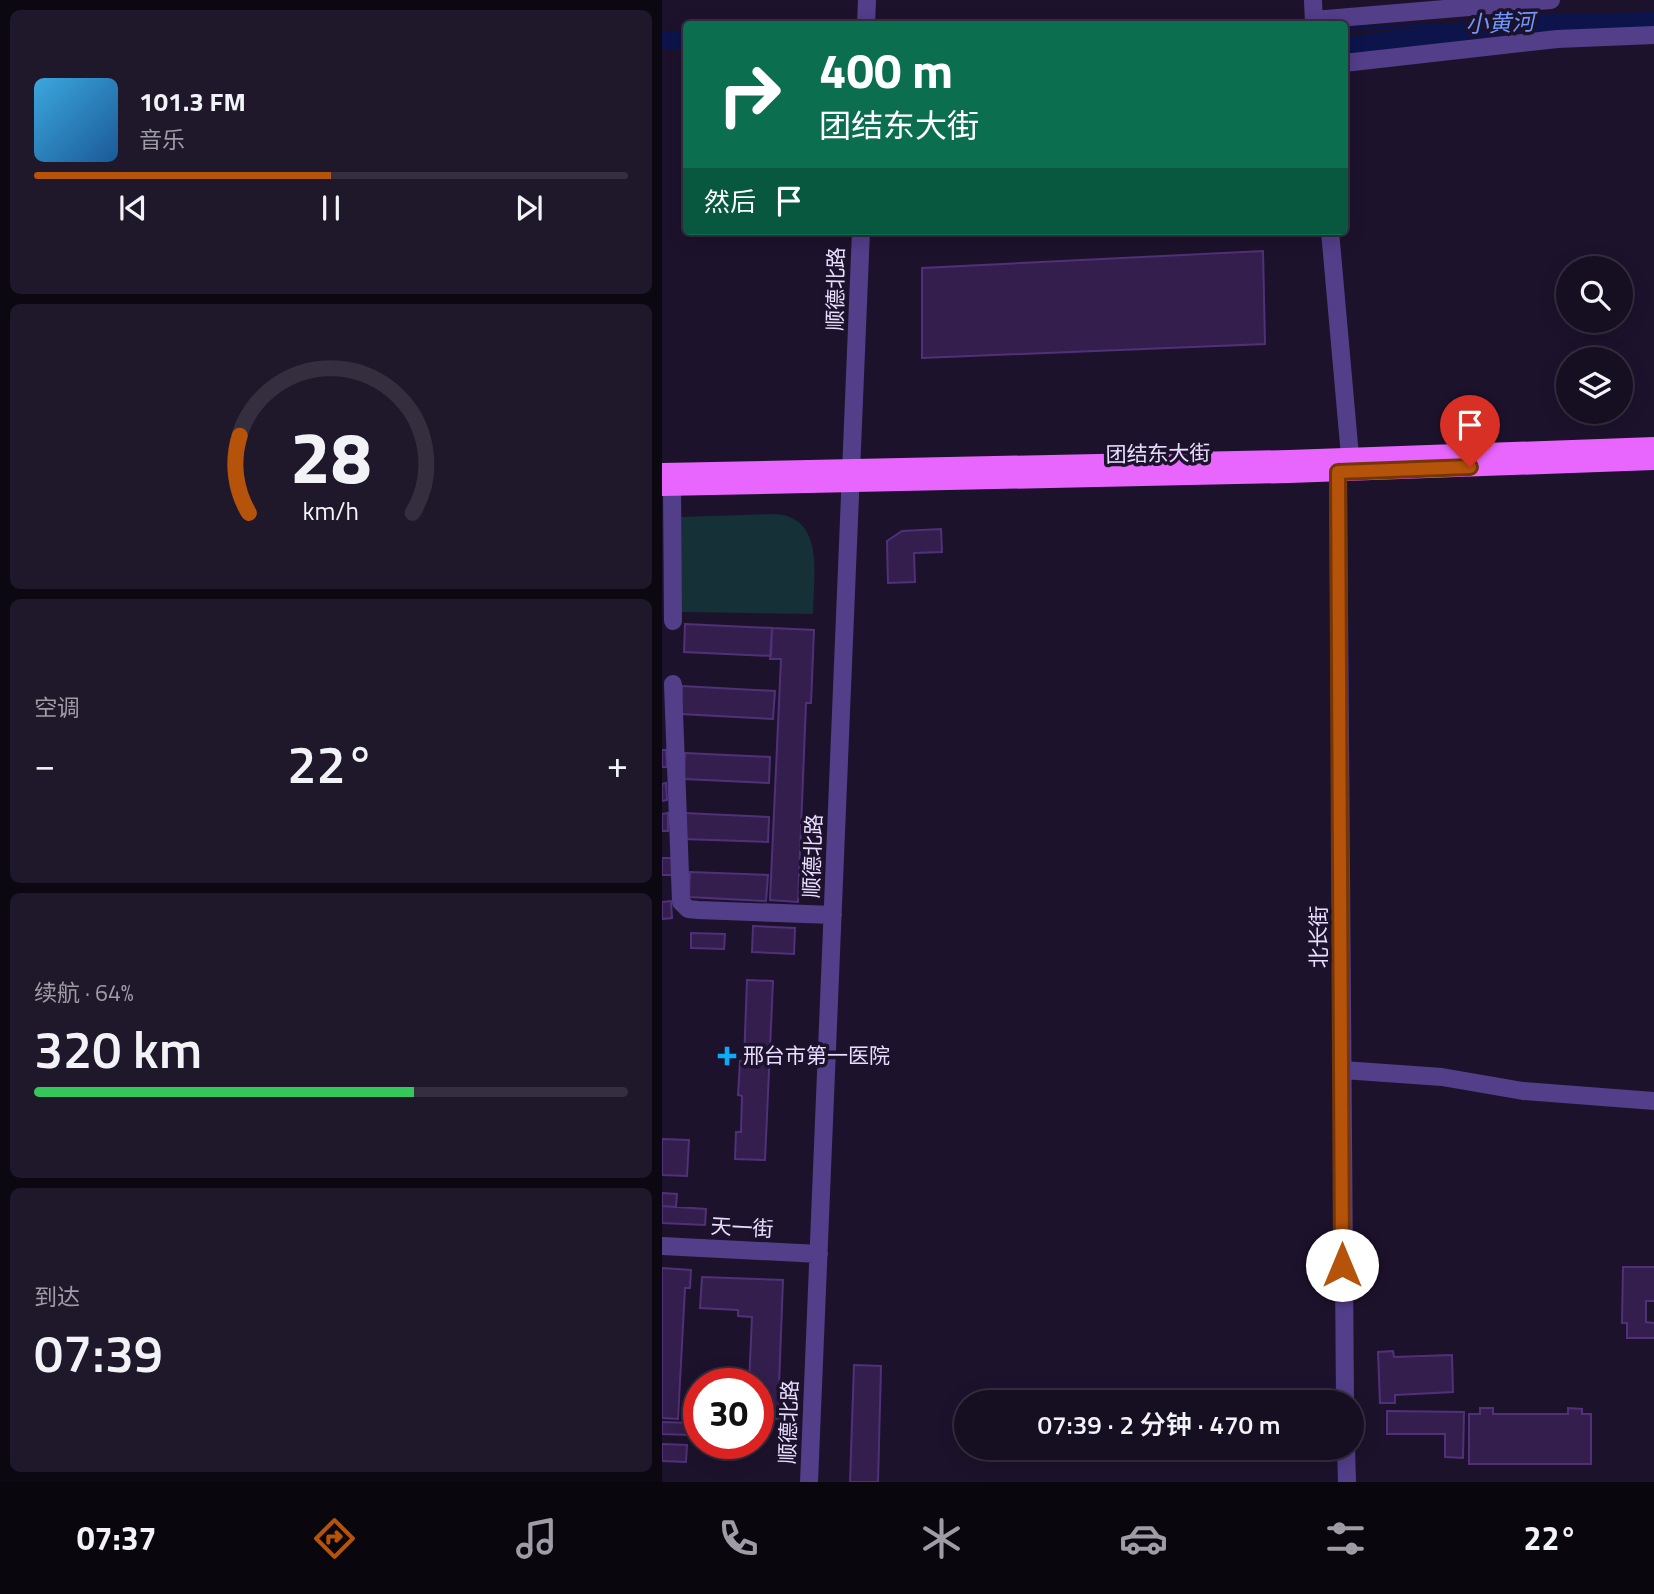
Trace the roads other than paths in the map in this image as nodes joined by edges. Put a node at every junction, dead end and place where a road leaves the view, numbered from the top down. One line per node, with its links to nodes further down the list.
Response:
1 (1313, 0): 3 (street)
2 (1552, 0): 4 (street)
3 (1314, 21)
4 (1325, 21)
5 (1654, 35): 6 (street)
6 (1348, 63)
7 (861, 235): 13 (street, 顺德北路)
8 (1330, 235): 10 (street)
9 (1654, 446): 10 (main road, 团结东大街)
10 (1350, 456): 13 (main road, 团结东大街)
11 (1654, 461): 12 (main road, 团结东大街)
12 (1338, 472): 13 (main road, 团结东大街); 18 (street, 北长街)
13 (852, 475): 14 (main road, 团结东大街); 17 (street, 顺德北路)
14 (665, 481): 15 (street)
15 (673, 621)
16 (673, 684): 17 (street)
17 (834, 915): 21 (street, 顺德北路)
18 (1343, 1070): 19 (street); 22 (street, 北长街)
19 (1654, 1101)
20 (662, 1246): 21 (street, 天一街)
21 (819, 1254): 24 (street, 顺德北路)
22 (1345, 1390)
23 (1346, 1460): 25 (street)
24 (809, 1482)
25 (1347, 1482)

